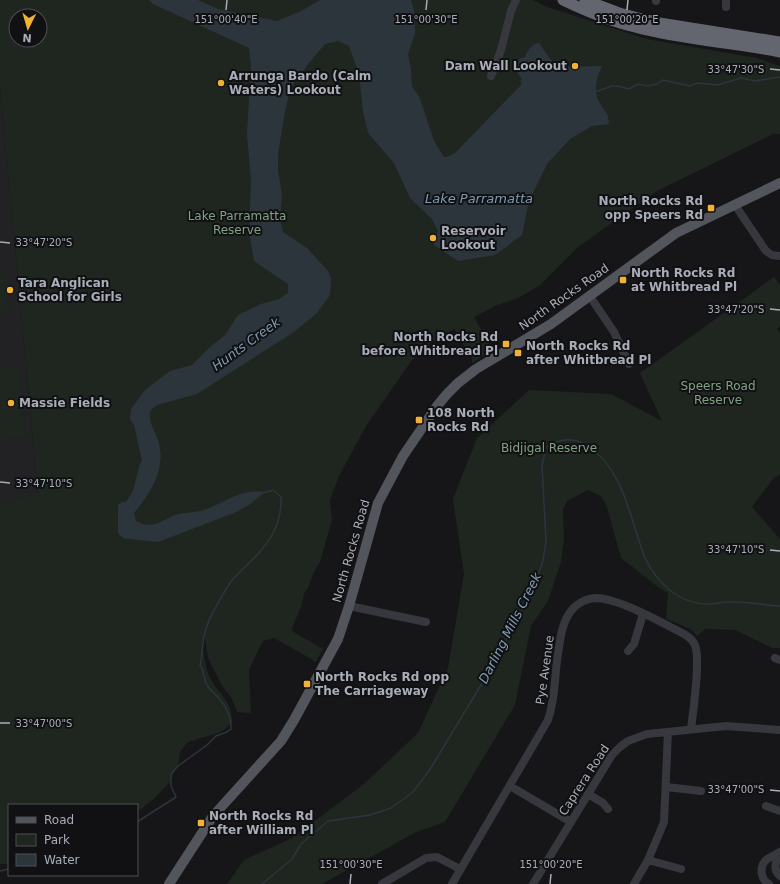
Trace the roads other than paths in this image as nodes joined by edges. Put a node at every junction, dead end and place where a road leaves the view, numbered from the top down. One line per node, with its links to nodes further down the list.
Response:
1 (516, 0): 6 (street)
2 (563, 0): 5 (highway)
3 (585, 0): 4 (highway)
4 (780, 42)
5 (780, 52)
6 (492, 76)
7 (780, 184): 8 (main road, North Rocks Road)
8 (734, 205): 9 (street); 10 (main road, North Rocks Road)
9 (780, 256)
10 (590, 295): 11 (street); 12 (main road, North Rocks Road)
11 (629, 364)
12 (349, 606): 14 (street); 33 (main road, North Rocks Road)
13 (643, 614): 15 (street); 16 (street, Pye Avenue); 19 (street, Pye Avenue)
14 (426, 622)
15 (628, 651)
16 (691, 729): 17 (street, Caprera Road); 18 (street, Caprera Road)
17 (780, 730)
18 (668, 732): 20 (street); 22 (street, Caprera Road)
19 (510, 786): 26 (street); 29 (street, Pye Avenue)
20 (666, 787): 21 (street); 28 (street)
21 (701, 791)
22 (588, 794): 24 (street); 26 (street, Caprera Road)
23 (766, 806): 25 (street)
24 (608, 809)
25 (780, 811)
26 (571, 822): 32 (street, Caprera Road)
27 (780, 853): 31 (street); 37 (street)
28 (648, 860): 30 (street); 36 (street)
29 (460, 869): 34 (street); 35 (street, Pye Avenue)
30 (681, 869)
31 (780, 876)
32 (536, 883)
33 (169, 884)
34 (382, 884)
35 (452, 884)
36 (634, 884)
37 (769, 884)

